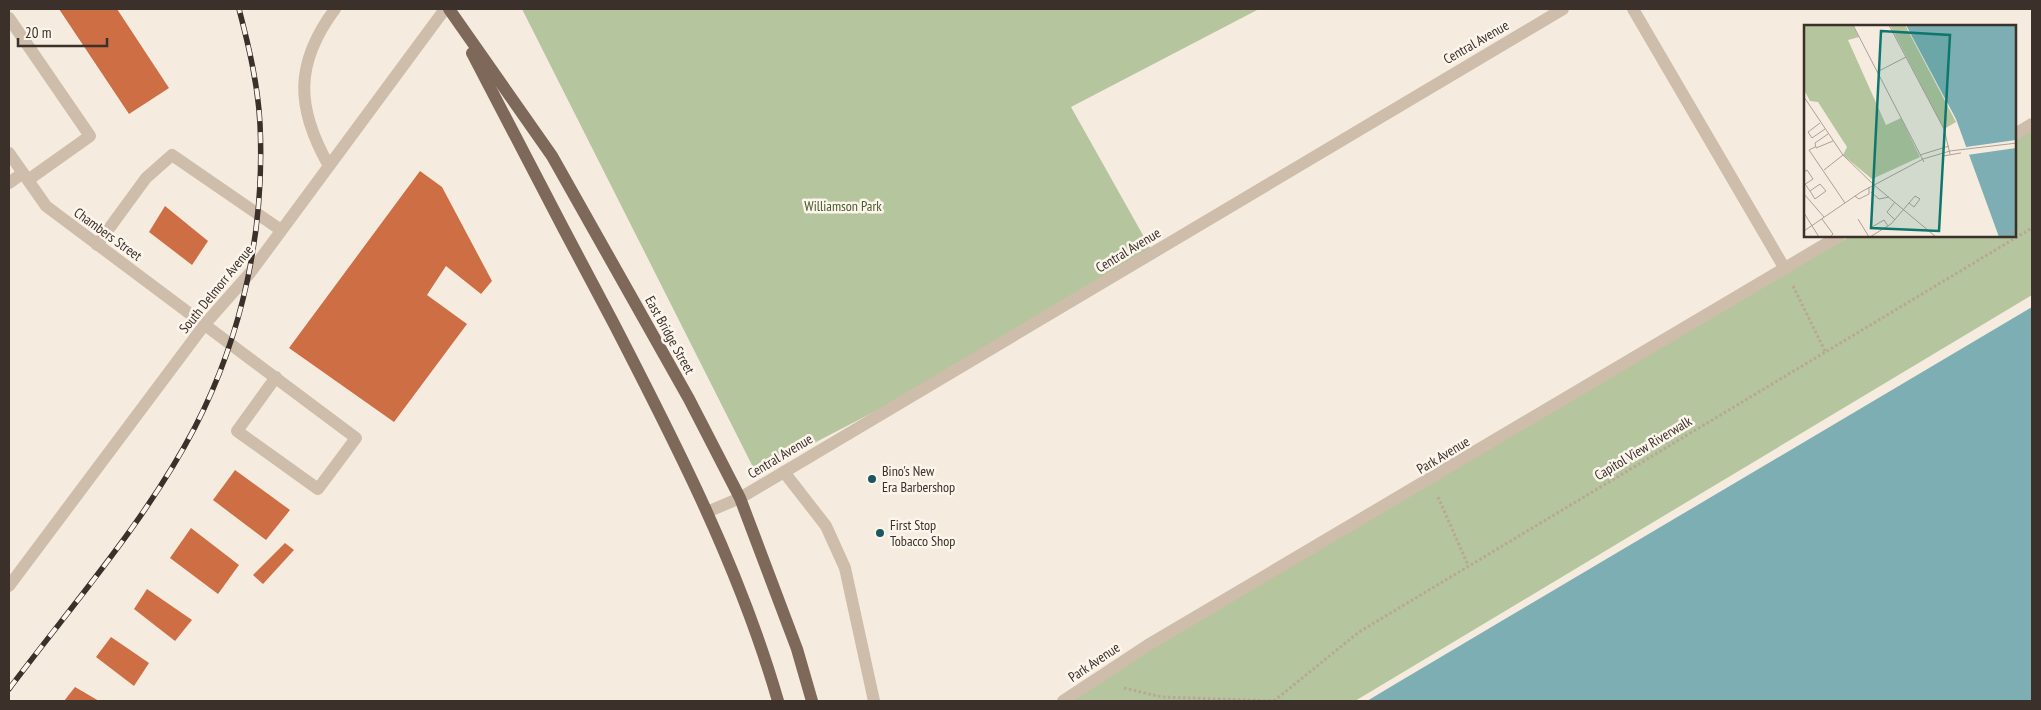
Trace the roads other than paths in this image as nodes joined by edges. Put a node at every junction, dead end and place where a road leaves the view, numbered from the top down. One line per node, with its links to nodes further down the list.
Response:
1 (335, 9): 10 (street)
2 (445, 9): 10 (street, South Delmorr Avenue)
3 (449, 9): 20 (main road, East Bridge Street); 21 (main road, East Bridge Street)
4 (1563, 9): 19 (street, Central Avenue)
5 (1633, 9): 16 (street)
6 (9, 18): 11 (street)
7 (2032, 124): 8 (street)
8 (2016, 133)
9 (9, 153): 11 (street, Chambers Street)
10 (328, 166): 13 (street, South Delmorr Avenue)
11 (25, 177): 12 (street); 15 (street, Chambers Street)
12 (9, 183)
13 (281, 230): 15 (street); 17 (street, South Delmorr Avenue)
14 (1836, 238): 16 (street, Park Avenue)
15 (97, 245): 17 (street, Chambers Street)
16 (1785, 269): 26 (street, Park Avenue)
17 (205, 324): 18 (street, Chambers Street); 22 (street, South Delmorr Avenue)
18 (276, 378): 18 (street, Chambers Street)
19 (784, 472): 20 (street, Central Avenue); 25 (street)
20 (740, 498): 21 (street, Central Avenue); 24 (main road, East Bridge Street)
21 (707, 512): 23 (main road, East Bridge Street)
22 (9, 586)
23 (778, 701)
24 (812, 701)
25 (874, 701)
26 (1063, 701)

